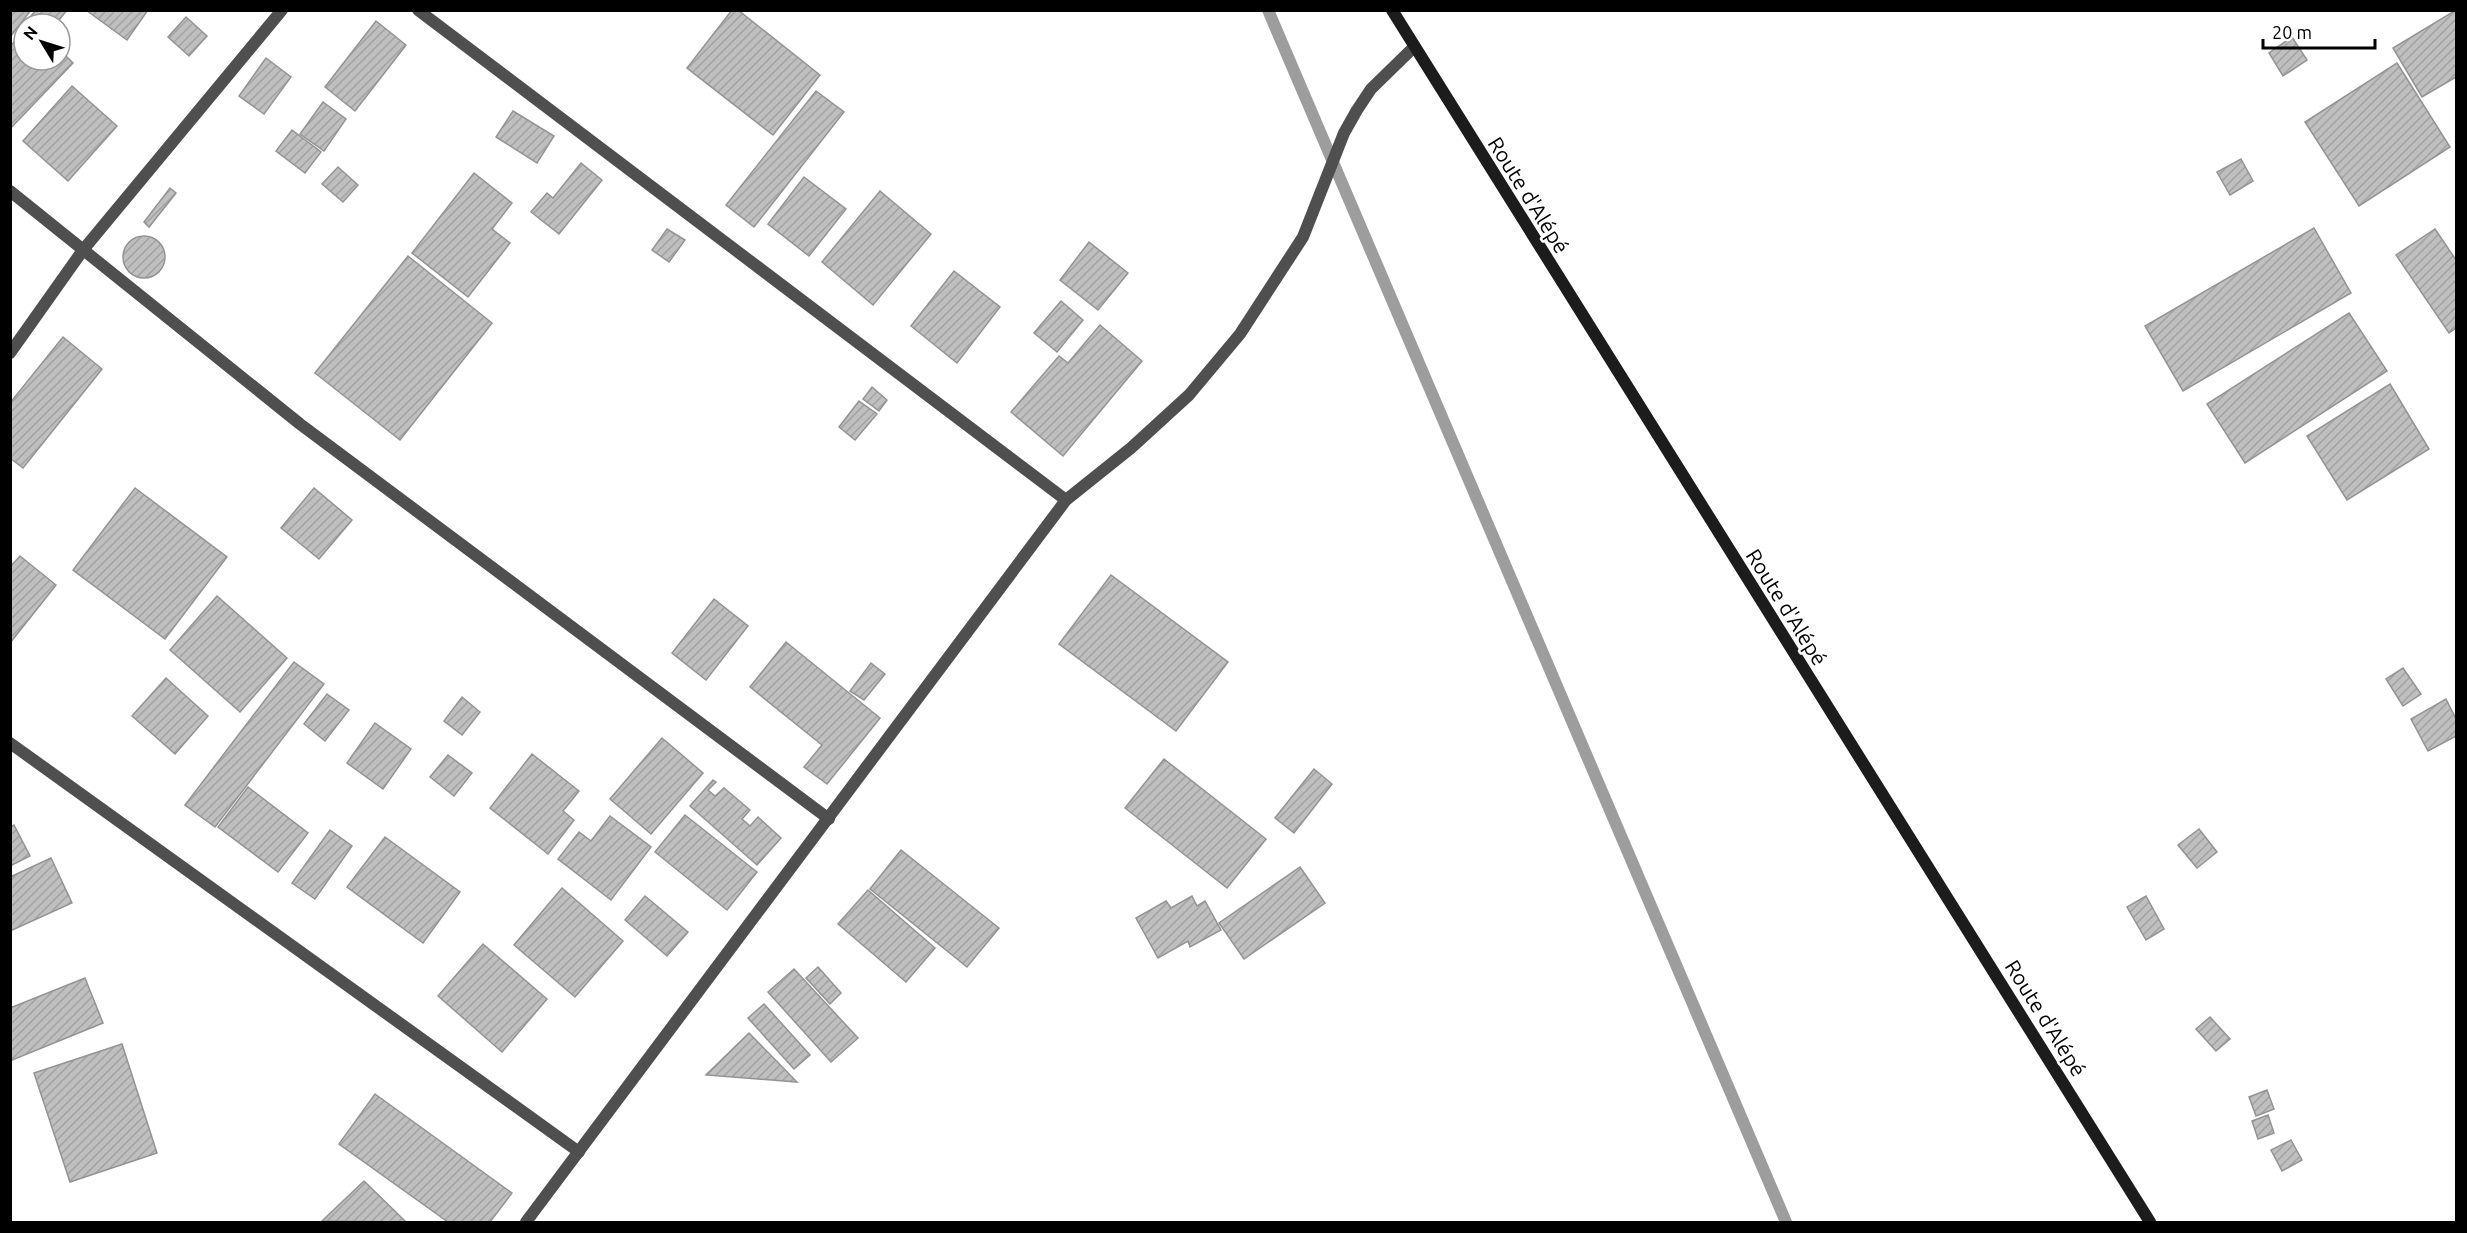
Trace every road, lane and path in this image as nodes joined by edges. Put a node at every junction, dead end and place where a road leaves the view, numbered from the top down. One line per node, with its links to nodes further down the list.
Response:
1 (282, 10): 6 (street)
2 (418, 10): 8 (street)
3 (1392, 10): 4 (main road, Route d'Alépé)
4 (1414, 47): 8 (street); 13 (main road, Route d'Alépé)
5 (10, 191): 6 (street)
6 (83, 250): 7 (street); 10 (street)
7 (10, 353)
8 (1065, 500): 10 (street)
9 (10, 743): 11 (street)
10 (829, 819): 11 (street)
11 (579, 1152): 12 (street)
12 (526, 1222)
13 (2150, 1222)

